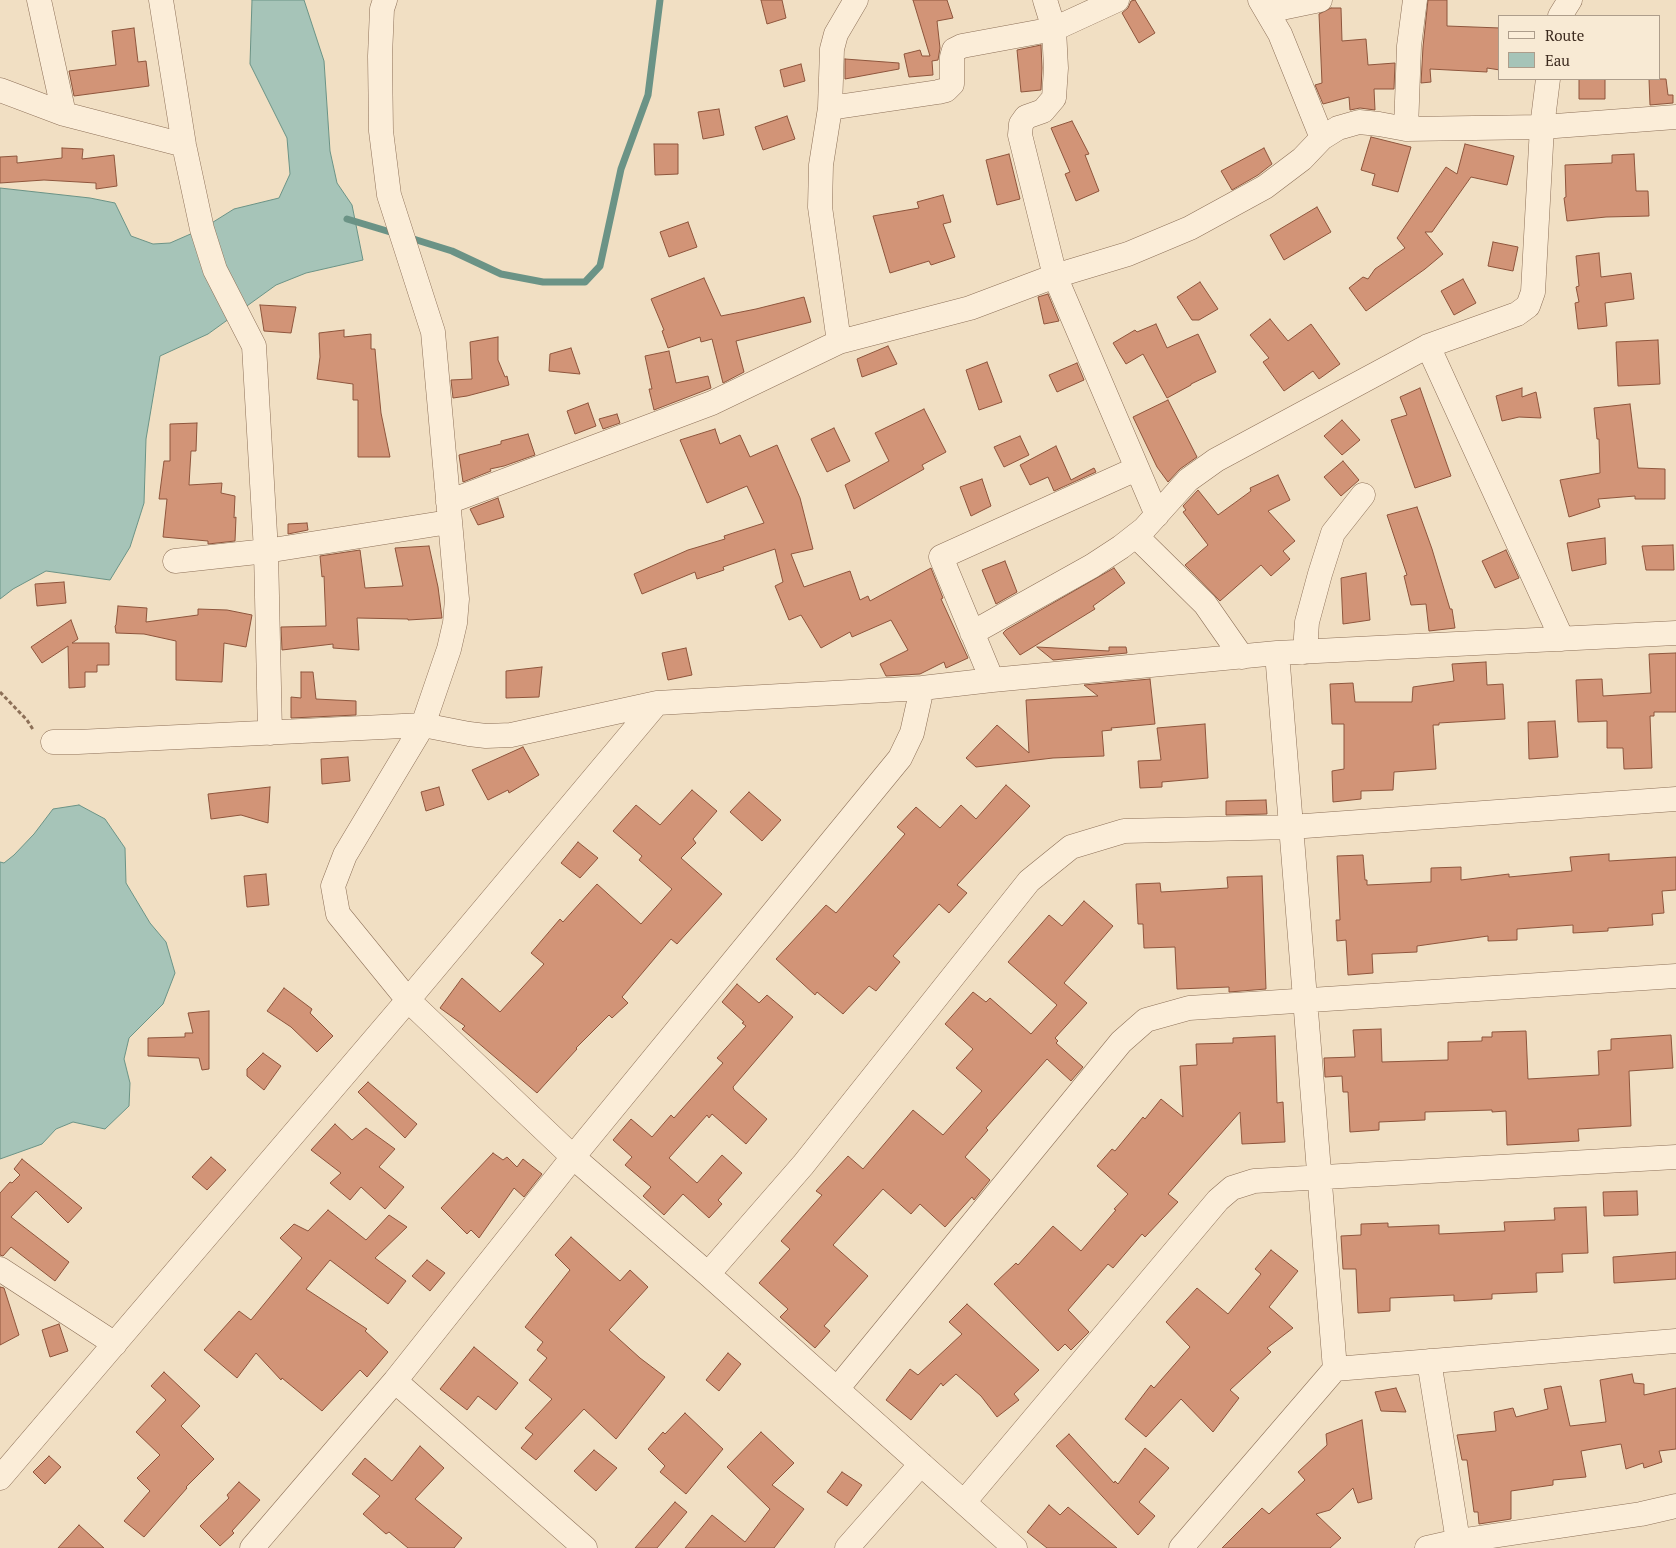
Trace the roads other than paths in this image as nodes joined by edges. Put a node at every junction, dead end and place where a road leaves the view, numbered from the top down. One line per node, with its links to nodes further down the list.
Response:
1 (39, 0): 16 (street)
2 (161, 0): 21 (street)
3 (385, 0): 27 (street)
4 (856, 0): 15 (street)
5 (1045, 0): 12 (street)
6 (1117, 0): 12 (street)
7 (1320, 0): 10 (street)
8 (1415, 0): 19 (street)
9 (1570, 0): 11 (street)
10 (1264, 6): 20 (street)
11 (1561, 15)
12 (1054, 29): 15 (street); 22 (street)
13 (1548, 80): 18 (street)
14 (0, 90): 16 (street)
15 (830, 108): 23 (street)
16 (64, 114): 21 (street)
17 (1676, 117): 18 (street)
18 (1542, 127): 19 (street); 24 (street)
19 (1406, 129): 20 (street)
20 (1322, 138): 22 (street)
21 (184, 145): 30 (street)
22 (1055, 276): 23 (street); 25 (street)
23 (839, 342): 27 (street)
24 (1428, 346): 28 (street); 34 (street)
25 (1136, 469): 28 (street); 33 (street)
26 (1363, 495): 35 (street)
27 (449, 512): 30 (street); 41 (street)
28 (1157, 515): 29 (street)
29 (1136, 536): 33 (street); 37 (street)
30 (266, 551): 31 (street); 42 (street)
31 (175, 561)
32 (1676, 632): 34 (street)
33 (972, 633): 38 (street)
34 (1562, 638): 35 (street)
35 (1305, 652): 36 (street)
36 (1277, 654): 37 (street); 45 (street)
37 (1242, 657): 38 (street)
38 (992, 680): 39 (street)
39 (922, 688): 40 (street); 49 (street)
40 (657, 703): 41 (street); 47 (street)
41 (423, 725): 42 (street); 47 (street)
42 (270, 733): 43 (street)
43 (53, 742)
44 (1676, 799): 45 (street)
45 (1291, 827): 48 (street); 53 (street)
46 (1676, 976): 48 (street)
47 (408, 1000): 49 (street); 55 (street)
48 (1305, 1001): 51 (street); 59 (street)
49 (573, 1157): 53 (street); 58 (street)
50 (1676, 1157): 51 (street)
51 (1320, 1178): 57 (street); 62 (street)
52 (0, 1269): 55 (street)
53 (708, 1274): 59 (street)
54 (1676, 1341): 56 (street)
55 (115, 1344): 61 (street)
56 (1430, 1361): 57 (street); 64 (street)
57 (1335, 1369): 69 (street)
58 (395, 1381): 65 (street); 66 (street)
59 (837, 1389): 60 (street)
60 (921, 1464): 62 (street); 67 (street)
61 (0, 1478)
62 (964, 1502): 68 (street)
63 (1676, 1506): 64 (street)
64 (1458, 1541): 70 (street)
65 (252, 1548)
66 (585, 1548)
67 (847, 1548)
68 (1015, 1548)
69 (1181, 1548)
70 (1427, 1548)

